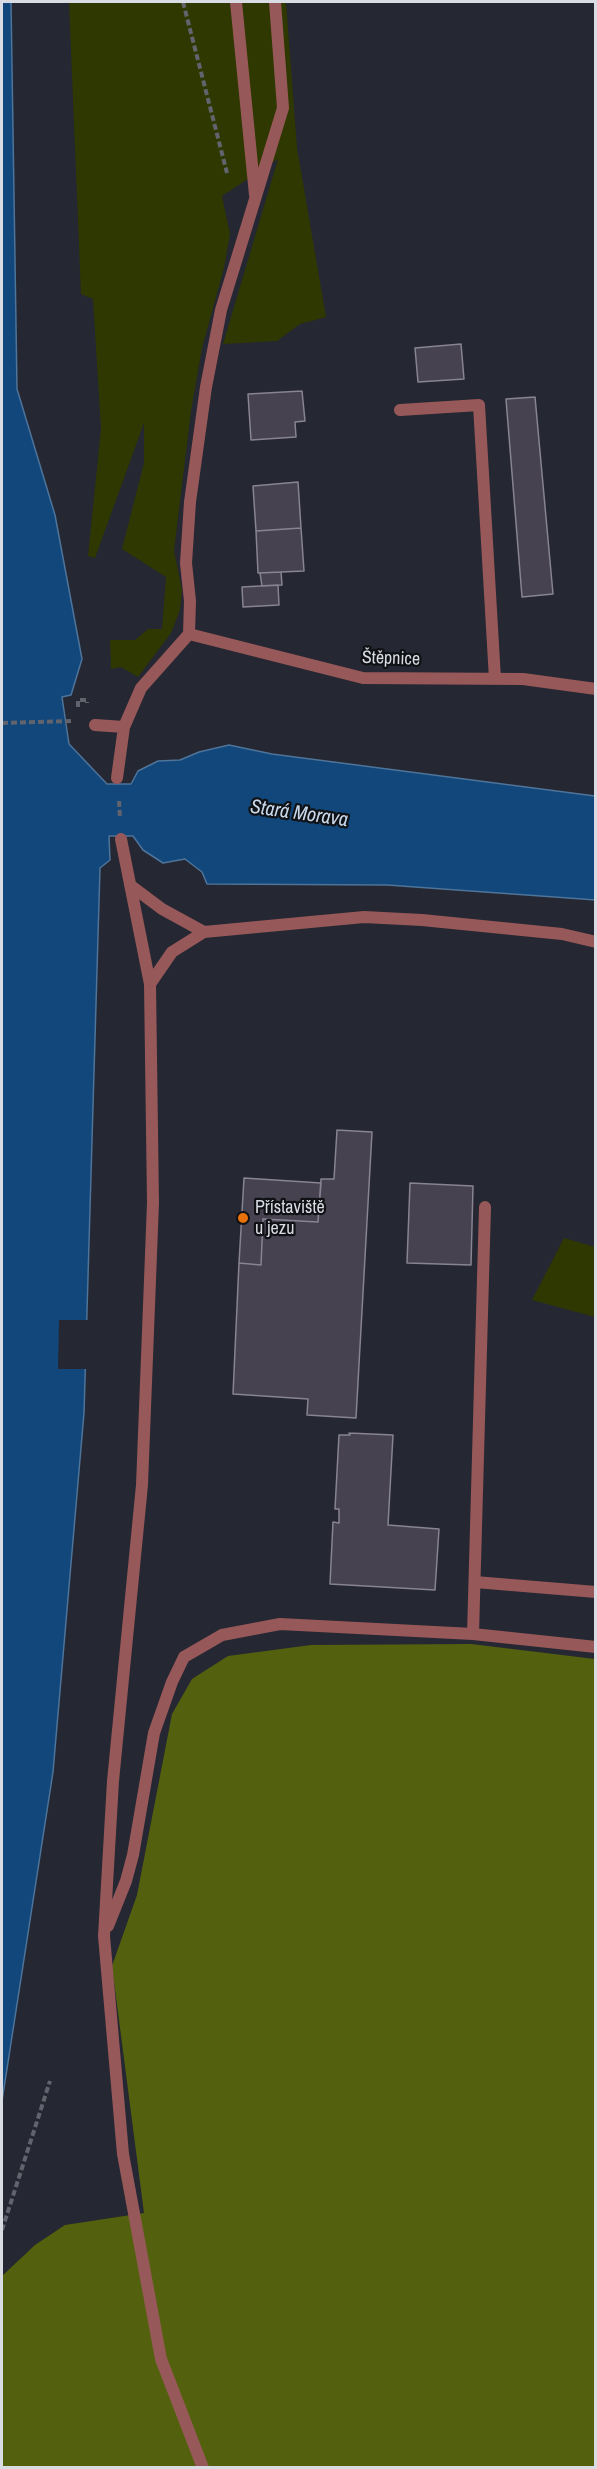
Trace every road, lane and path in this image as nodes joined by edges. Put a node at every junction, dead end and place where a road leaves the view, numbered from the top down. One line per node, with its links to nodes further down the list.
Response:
1 (183, 2): 4 (path)
2 (236, 2): 5 (lane)
3 (276, 2): 5 (lane)
4 (228, 175)
5 (256, 199): 7 (lane)
6 (400, 410): 8 (lane)
7 (189, 634): 8 (lane, Štěpnice); 13 (lane)
8 (495, 679): 9 (lane, Štěpnice)
9 (596, 689)
10 (79, 721): 11 (path)
11 (2, 723)
12 (95, 725): 13 (lane)
13 (124, 727): 14 (lane)
14 (117, 778): 15 (path)
15 (122, 840): 16 (lane)
16 (130, 885): 17 (lane); 19 (lane)
17 (204, 932): 18 (lane); 19 (lane)
18 (596, 942)
19 (150, 984): 25 (lane)
20 (485, 1207): 21 (lane)
21 (475, 1582): 22 (lane); 23 (lane)
22 (596, 1592)
23 (473, 1634): 24 (lane); 25 (lane)
24 (596, 1647)
25 (104, 1936): 28 (lane)
26 (50, 2081): 27 (path)
27 (2, 2230)
28 (203, 2468)

